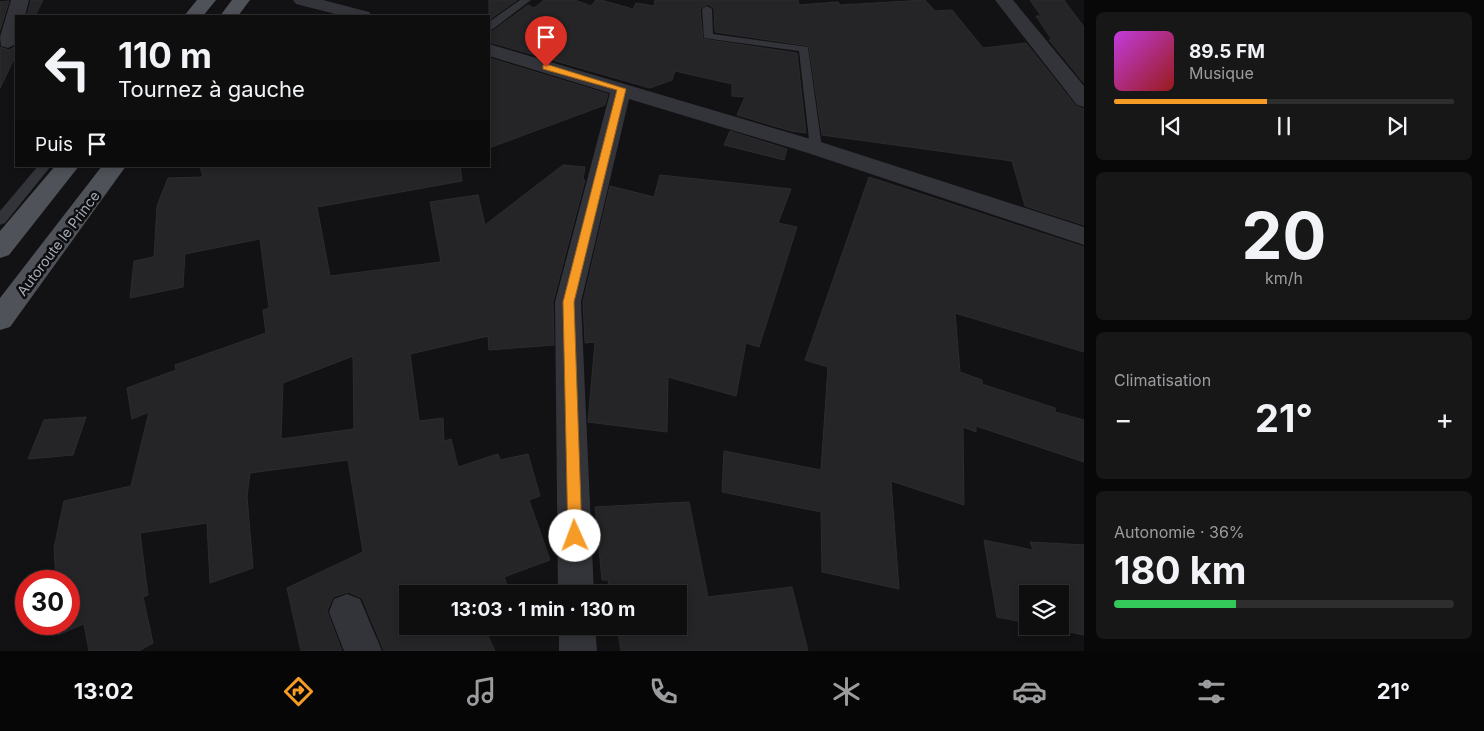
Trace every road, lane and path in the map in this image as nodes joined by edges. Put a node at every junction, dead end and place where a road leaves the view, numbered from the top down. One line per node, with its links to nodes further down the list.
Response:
1 (20, 0): 8 (street)
2 (207, 0): 9 (main road)
3 (241, 0): 10 (main road)
4 (302, 0): 11 (street)
5 (526, 0): 13 (lane)
6 (1004, 0): 17 (street)
7 (707, 9): 18 (lane)
8 (16, 15)
9 (194, 15)
10 (230, 15)
11 (359, 15)
12 (15, 18): 14 (street)
13 (490, 26)
14 (8, 42)
15 (490, 50): 16 (street)
16 (621, 89): 18 (street); 26 (street)
17 (1084, 100)
18 (816, 148): 23 (street)
19 (45, 167): 22 (lane)
20 (67, 167): 24 (main road)
21 (114, 167): 25 (main road, Autoroute le Prince)
22 (0, 220)
23 (1084, 236)
24 (0, 248)
25 (0, 319)
26 (576, 585)
27 (347, 612): 29 (street)
28 (577, 635): 30 (street)
29 (363, 651)
30 (578, 651)

